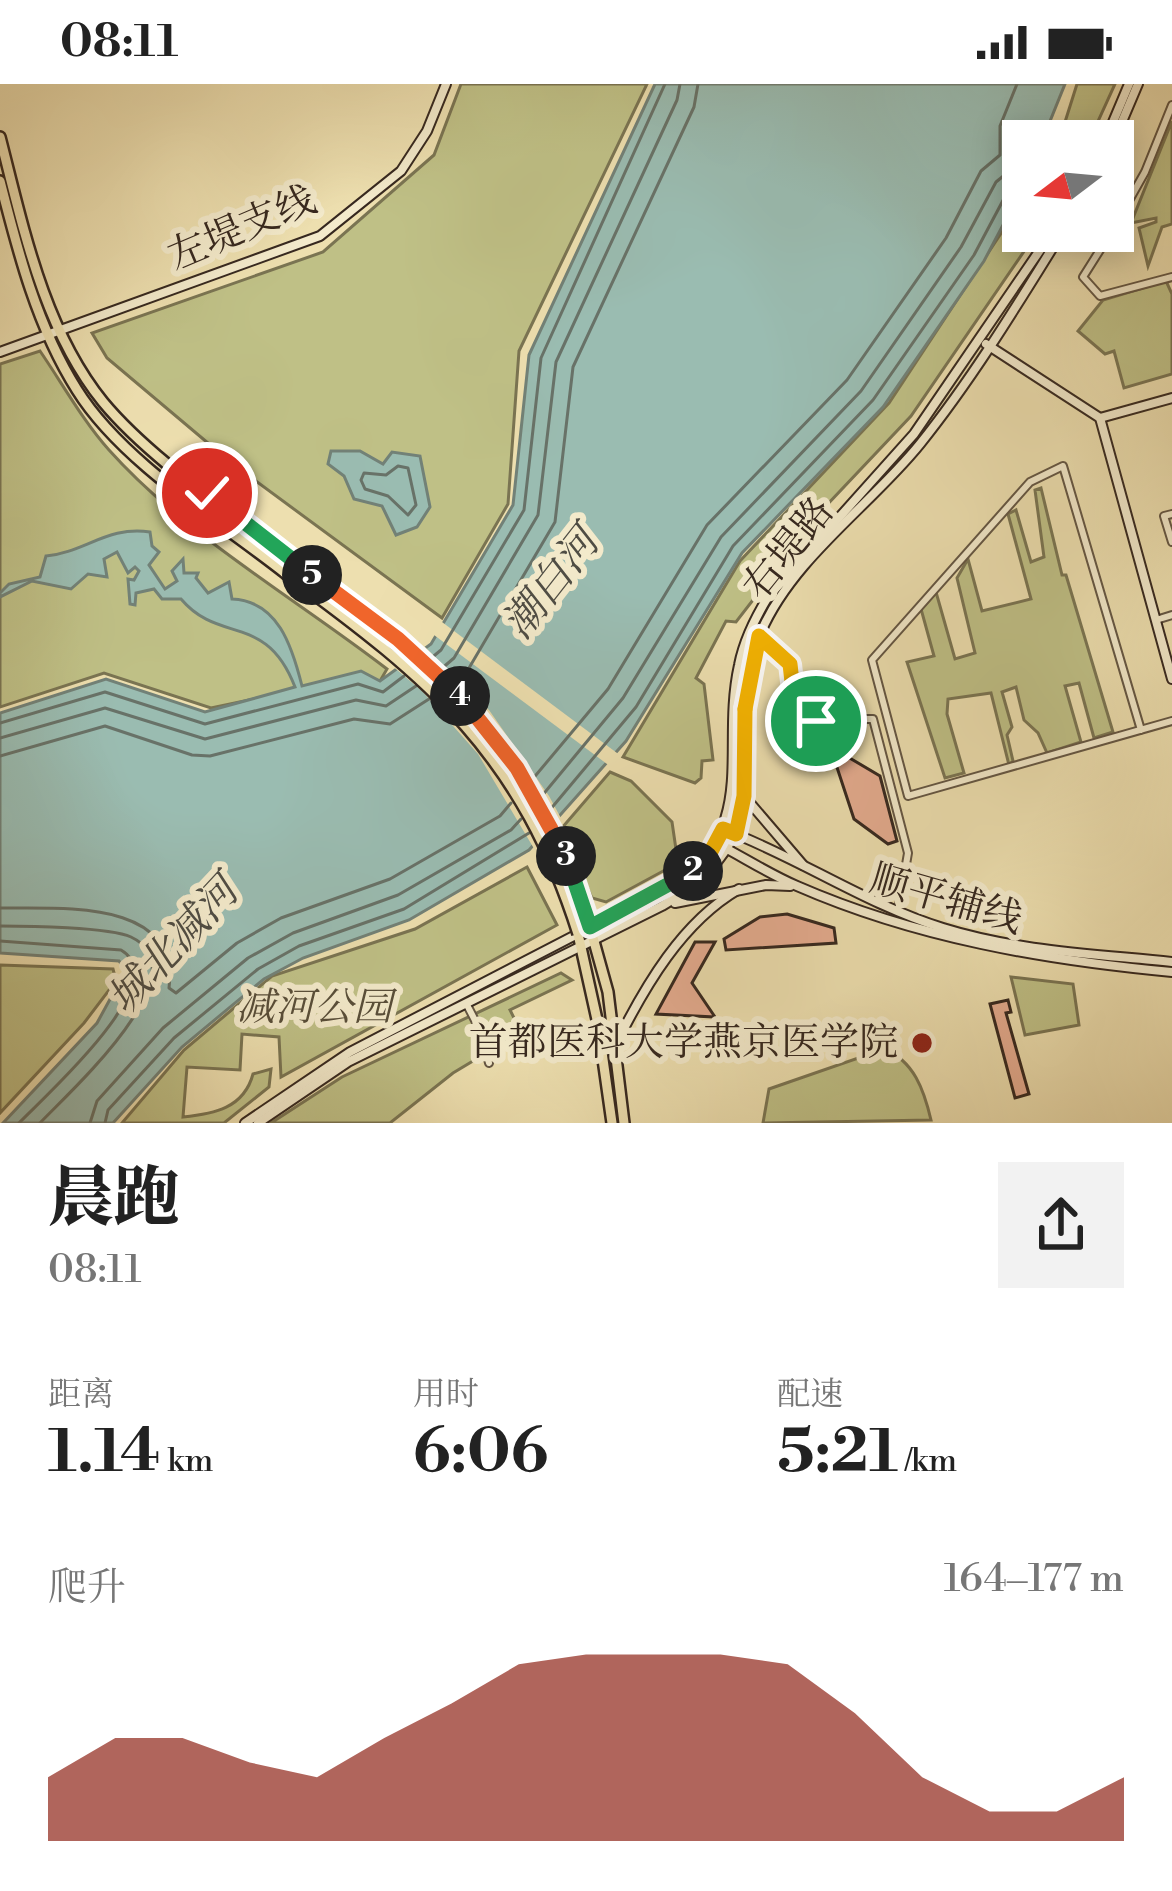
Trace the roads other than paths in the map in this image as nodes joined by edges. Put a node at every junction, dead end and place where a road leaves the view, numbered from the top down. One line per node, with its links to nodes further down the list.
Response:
1 (446, 84): 12 (main road, 左堤支线)
2 (1134, 84): 4 (main road)
3 (1172, 105): 7 (street)
4 (1118, 120)
5 (0, 137): 12 (main road)
6 (0, 182): 13 (main road)
7 (1134, 191)
8 (1040, 252): 14 (main road, 右堤路)
9 (1048, 252): 14 (main road, 右堤路)
10 (1098, 252): 11 (street)
11 (1172, 277)
12 (62, 332): 13 (main road, 左堤支线); 36 (main road, bridge)
13 (50, 336): 15 (main road, 左堤支线); 37 (main road, bridge)
14 (985, 342): 17 (main road); 22 (main road, 右堤路); 27 (main road, 右堤路)
15 (0, 352)
16 (1172, 398): 17 (main road)
17 (1100, 418): 21 (main road)
18 (1172, 514): 19 (street)
19 (1172, 542)
20 (1172, 615): 21 (street)
21 (1156, 620): 23 (main road)
22 (759, 636): 26 (main road, 右堤路); 35 (street)
23 (1172, 679)
24 (1172, 722): 25 (street)
25 (1141, 730): 25 (street)
26 (744, 796): 28 (main road, 右堤路); 31 (main road)
27 (723, 829): 28 (main road, 顺平辅线); 29 (main road, 右堤路)
28 (736, 834): 30 (main road, 右堤路); 31 (main road, 顺平辅线)
29 (716, 843): 30 (main road, 顺平辅线); 36 (main road, 右堤路)
30 (730, 850): 32 (main road, 顺平辅线); 34 (main road, 右堤路)
31 (808, 871): 35 (main road, 顺平辅线)
32 (797, 887): 33 (main road); 35 (main road, 顺平辅线)
33 (740, 889): 34 (main road); 42 (main road)
34 (662, 906): 38 (main road, 右堤路)
35 (896, 915): 39 (main road, 顺平辅线); 40 (main road, 顺平辅线)
36 (590, 927): 37 (main road, 右堤路); 38 (main road)
37 (579, 939): 38 (main road, 右堤路); 41 (main road, 右堤路); 44 (main road, 右堤路); 46 (main road)
38 (594, 940): 42 (main road)
39 (1172, 962)
40 (1172, 972)
41 (466, 1003): 43 (street); 45 (main road, 右堤路)
42 (615, 1046): 47 (main road)
43 (489, 1063)
44 (244, 1123)
45 (258, 1123)
46 (612, 1123)
47 (623, 1123)

